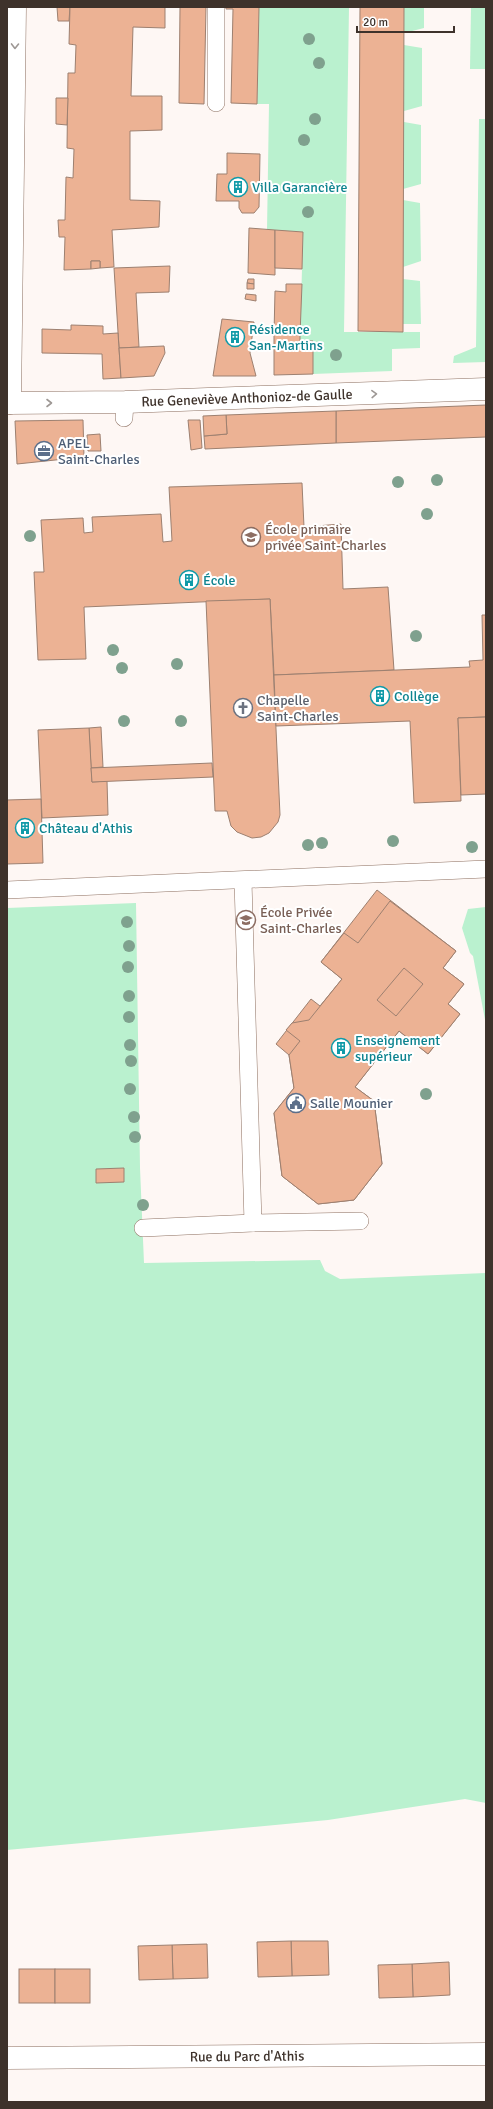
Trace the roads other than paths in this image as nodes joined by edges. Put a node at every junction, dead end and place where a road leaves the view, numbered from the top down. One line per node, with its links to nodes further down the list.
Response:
1 (16, 7): 5 (street, one-way to 5)
2 (216, 7): 3 (lane)
3 (216, 103)
4 (486, 389): 5 (street, Rue Geneviève Anthonioz-de Gaulle, one-way to 4)
5 (8, 403)
6 (486, 870): 7 (lane)
7 (243, 881): 8 (lane); 10 (lane)
8 (7, 890)
9 (360, 1221): 10 (lane)
10 (253, 1223): 11 (lane)
11 (143, 1228)
12 (486, 2054): 13 (street, Rue du Parc d'Athis)
13 (7, 2058)

